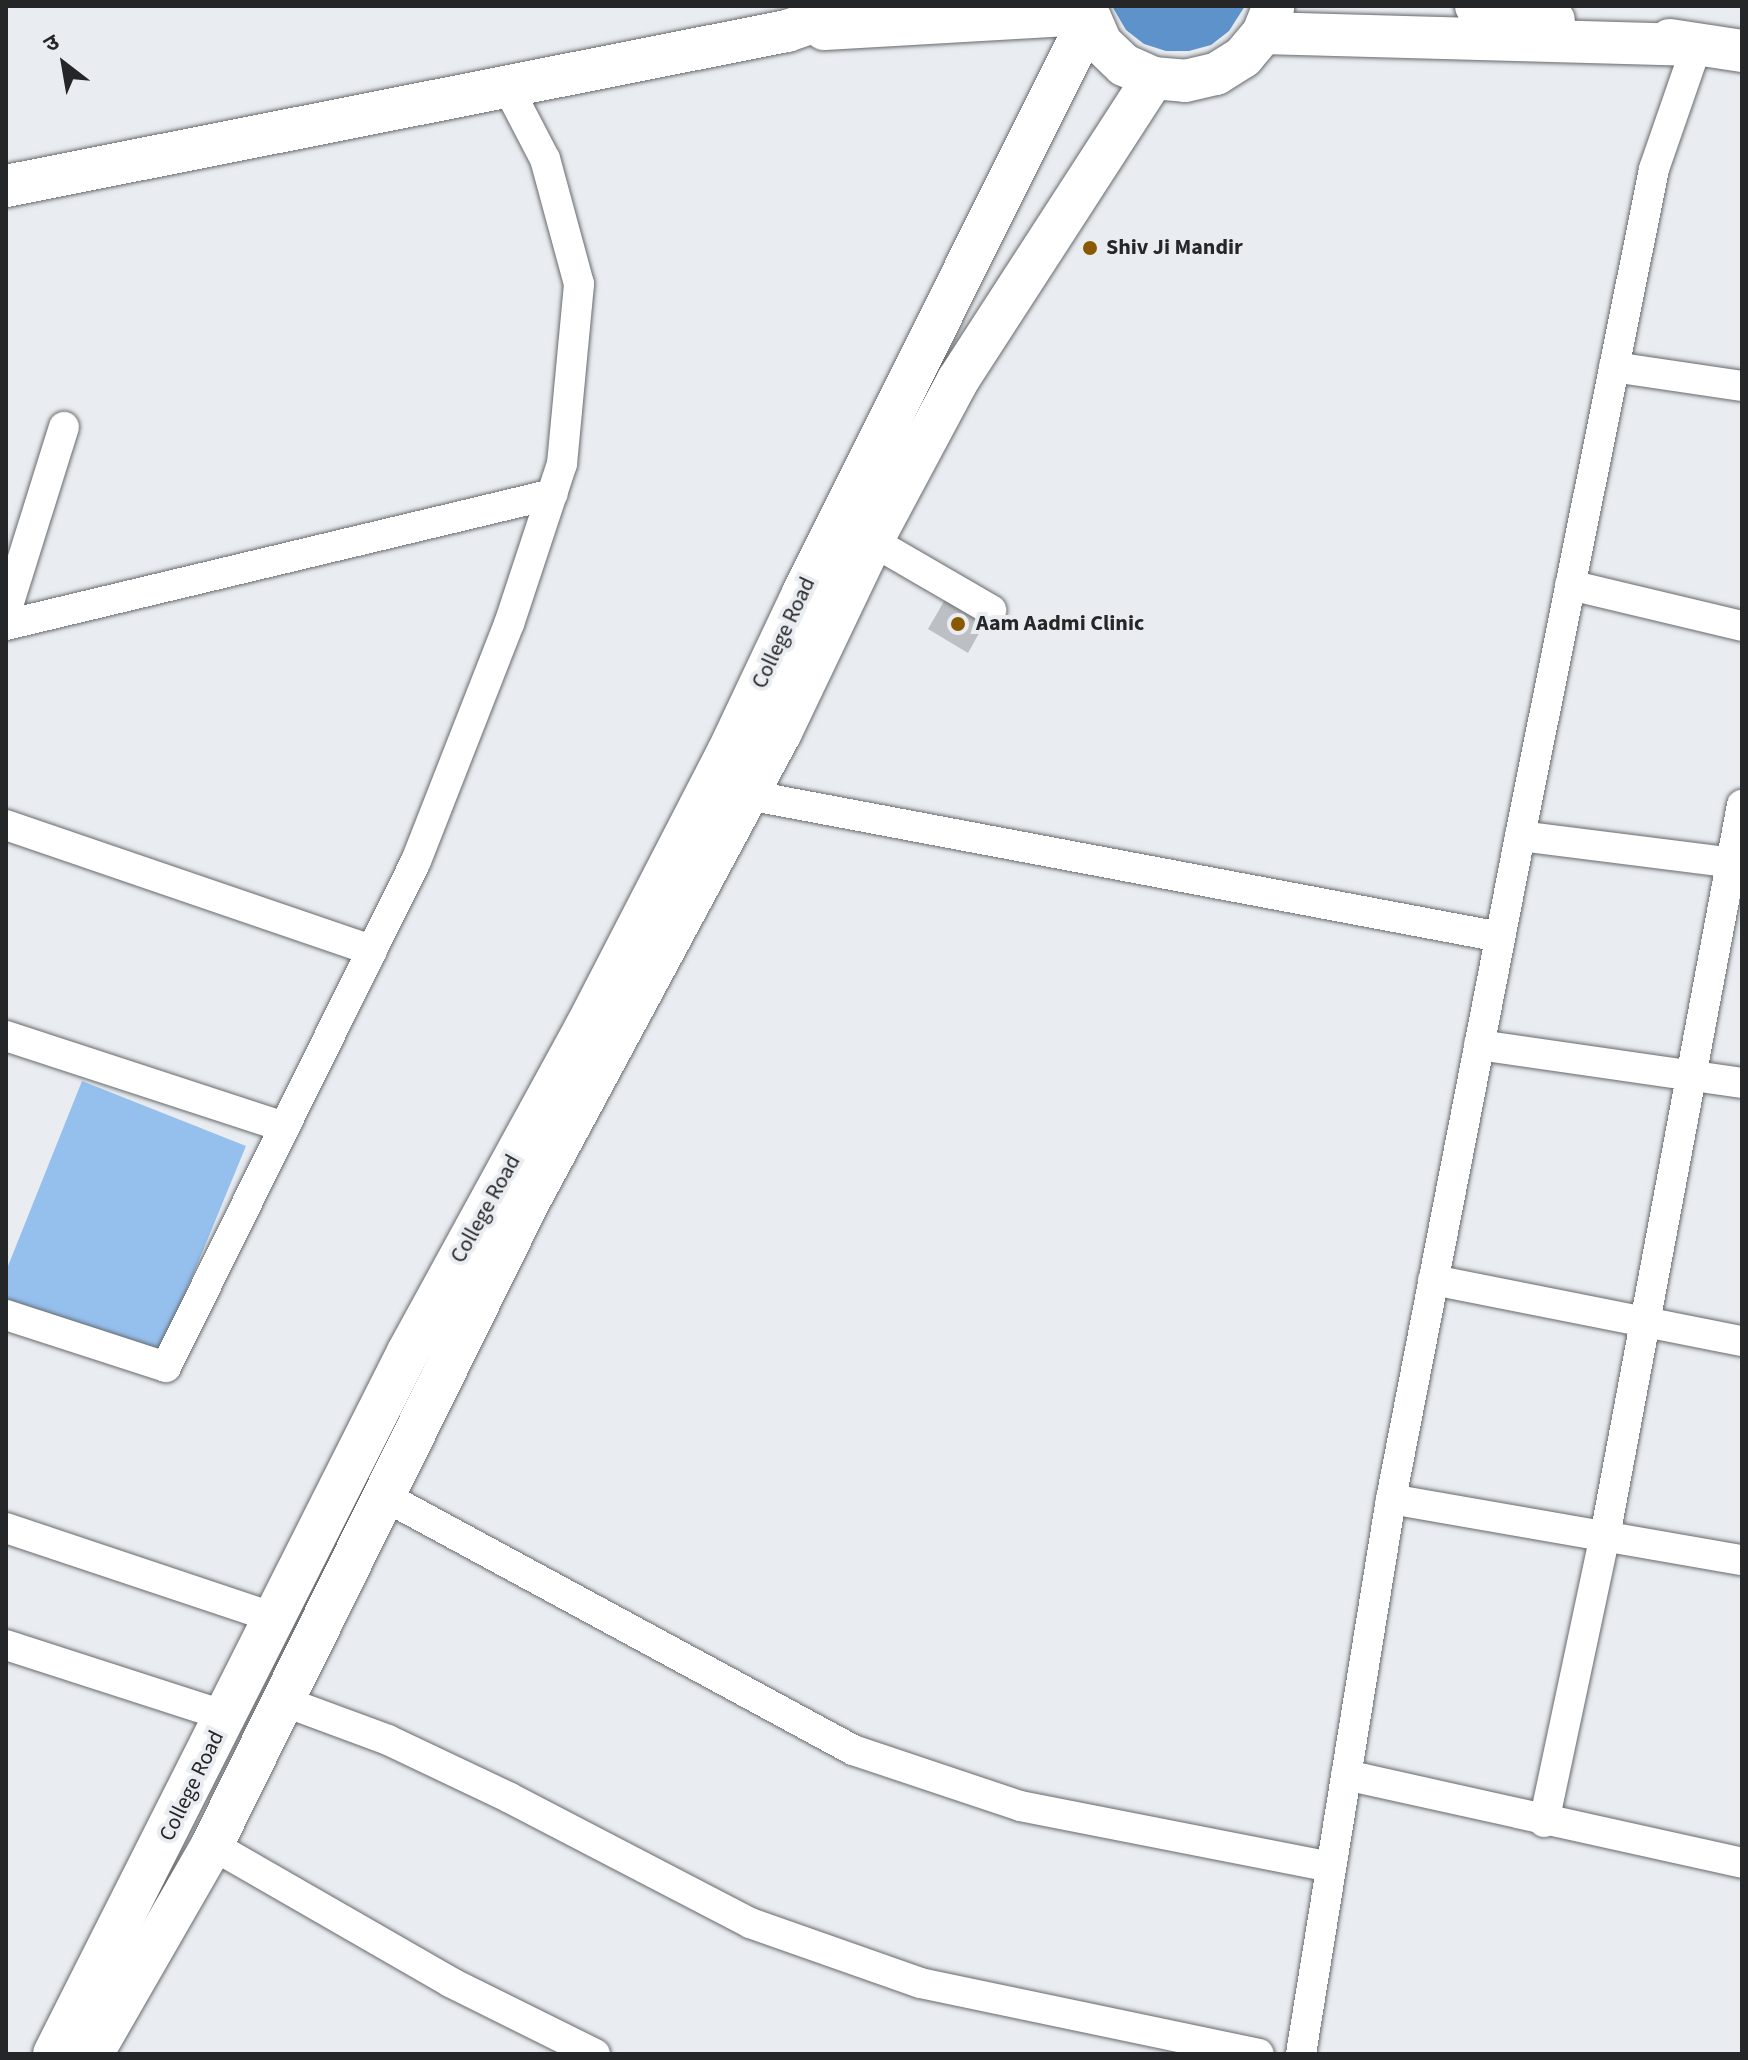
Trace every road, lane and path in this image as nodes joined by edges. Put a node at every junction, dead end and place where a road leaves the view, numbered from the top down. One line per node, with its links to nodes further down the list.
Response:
1 (859, 6): 5 (street)
2 (1476, 6): 6 (street)
3 (1086, 13): 5 (street); 8 (street); 42 (street, College Road)
4 (1269, 19): 6 (street); 8 (street)
5 (787, 31): 9 (street)
6 (1697, 45): 7 (street); 11 (street)
7 (1742, 51)
8 (1153, 78): 15 (street)
9 (507, 86): 10 (street); 14 (street)
10 (6, 186)
11 (1614, 367): 12 (street); 16 (street)
12 (1742, 386)
13 (64, 427): 18 (street)
14 (553, 494): 19 (street); 27 (street)
15 (872, 541): 17 (street); 21 (street)
16 (1570, 585): 20 (street); 24 (street)
17 (991, 610)
18 (6, 612)
19 (6, 625)
20 (1742, 626)
21 (748, 795): 26 (street); 37 (street)
22 (1742, 805): 25 (street)
23 (6, 825): 27 (street)
24 (1520, 836): 25 (street); 26 (street)
25 (1736, 863): 30 (street)
26 (1500, 937): 29 (street)
27 (372, 950): 32 (street)
28 (6, 1036): 32 (street)
29 (1479, 1045): 30 (street); 33 (street)
30 (1692, 1076): 31 (street); 35 (street)
31 (1742, 1083)
32 (284, 1127): 34 (street)
33 (1433, 1280): 35 (street); 38 (street)
34 (6, 1315)
35 (1646, 1323): 36 (street); 40 (street)
36 (1742, 1341)
37 (382, 1495): 44 (street); 50 (street)
38 (1391, 1499): 40 (street); 46 (street)
39 (6, 1528): 42 (street)
40 (1605, 1536): 41 (street); 47 (street)
41 (1742, 1560)
42 (275, 1618): 45 (street, College Road)
43 (6, 1645): 45 (street)
44 (280, 1700): 48 (street); 54 (street)
45 (226, 1716): 52 (street, College Road)
46 (1346, 1775): 47 (street); 50 (street)
47 (1544, 1822): 49 (street)
48 (212, 1845): 51 (street); 53 (street)
49 (1740, 1856)
50 (1331, 1867): 55 (street)
51 (103, 2050)
52 (54, 2054)
53 (595, 2054)
54 (1259, 2054)
55 (1301, 2054)

